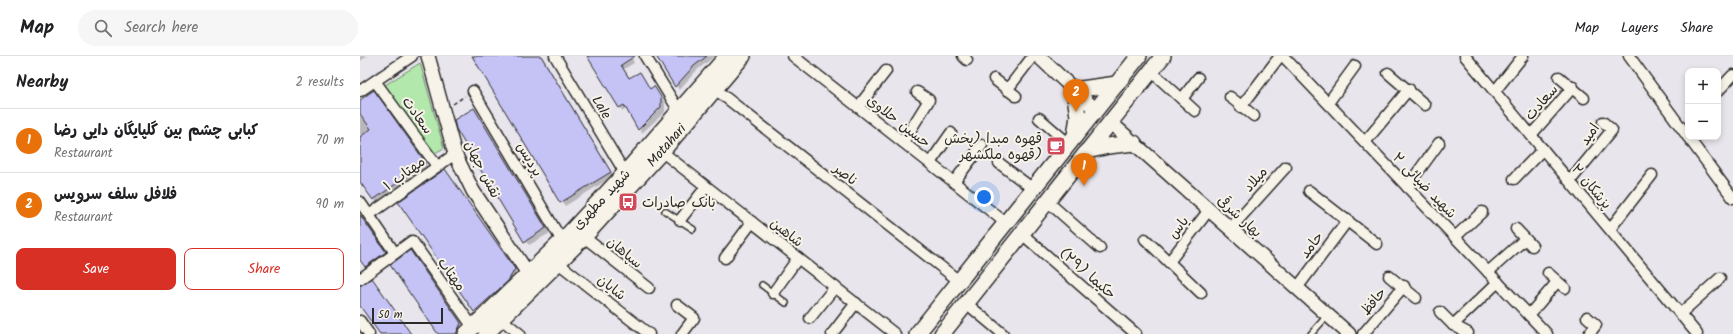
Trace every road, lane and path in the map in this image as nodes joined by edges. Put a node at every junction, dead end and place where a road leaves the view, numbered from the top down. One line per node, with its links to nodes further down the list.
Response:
1 (412, 56): 25 (street)
2 (428, 56): 45 (street, نقش جهان)
3 (555, 56): 71 (street, Lale)
4 (646, 56): 46 (street)
5 (726, 56): 46 (main road, شهید مطهری)
6 (743, 56): 29 (main road, Motahari)
7 (793, 56): 43 (street, حسین حلاوی)
8 (1033, 56): 31 (street)
9 (1038, 56): 32 (street)
10 (1139, 56): 26 (main road)
11 (1163, 56): 19 (main road)
12 (1280, 56): 44 (street)
13 (1523, 56): 35 (street)
14 (1629, 56): 54 (street)
15 (1289, 58): 41 (street, شهید ضیائی ۲)
16 (1471, 58): 35 (street, پزشکان ۲)
17 (1355, 66): 41 (street)
18 (886, 71): 43 (street)
19 (1151, 71): 40 (street); 51 (main road)
20 (1388, 73): 30 (street)
21 (1733, 75): 28 (street)
22 (1198, 78): 40 (street)
23 (1559, 78): 27 (street)
24 (994, 79): 31 (street)
25 (375, 81): 33 (street); 69 (street, سعادت)
26 (1117, 84): 32 (main road); 47 (main road)
27 (1573, 87): 39 (street); 55 (street, سعادت)
28 (1721, 88)
29 (715, 89): 64 (main road, Motahari); 113 (street, ناصر)
30 (1408, 89): 42 (street); 59 (street)
31 (1007, 90): 37 (street)
32 (1074, 90): 47 (street); 56 (main road)
33 (360, 91)
34 (473, 91): 45 (path); 99 (street, پردیس)
35 (1495, 91): 55 (street, پزشکان ۲)
36 (917, 92): 58 (street)
37 (1016, 96)
38 (1230, 97): 44 (street)
39 (1584, 98)
40 (1182, 99): 48 (street)
41 (1328, 103): 59 (street, شهید ضیائی ۲)
42 (1425, 105)
43 (858, 107): 58 (street, حسین حلاوی)
44 (1241, 107): 49 (street)
45 (443, 110): 66 (street, نقش جهان)
46 (679, 110): 71 (main road, شهید مطهری)
47 (1096, 110): 51 (main road); 56 (main road)
48 (1195, 111)
49 (1254, 116)
50 (1039, 118): 56 (street)
51 (1110, 122): 60 (street, بهار شرقی); 65 (main road)
52 (1604, 122): 74 (street, امید)
53 (951, 133): 67 (street)
54 (1685, 133)
55 (1531, 134): 63 (street, پزشکان ۲)
56 (1072, 140): 78 (main road)
57 (1690, 140): 80 (street)
58 (903, 142): 67 (street, حسین حلاوی)
59 (1364, 142): 77 (street, شهید ضیائی ۲)
60 (1134, 143): 65 (main road); 83 (street, بهار شرقی)
61 (1439, 143): 77 (street)
62 (982, 145): 75 (street)
63 (1543, 149): 73 (street); 74 (street, پزشکان ۲)
64 (661, 151): 76 (street, شاهین); 96 (main road, Motahari)
65 (1087, 151): 81 (main road)
66 (455, 154): 69 (street, مهتاب ۱); 112 (street, نقش جهان)
67 (930, 163): 75 (street, حسین حلاوی)
68 (999, 163): 78 (street)
69 (438, 166): 86 (street, مهتاب ۱)
70 (1286, 167): 93 (street, میلاد)
71 (625, 173): 99 (main road, شهید مطهری)
72 (1652, 176): 91 (street)
73 (1514, 179)
74 (1570, 181): 91 (street, پزشکان ۲)
75 (954, 182): 90 (street, حسین حلاوی)
76 (706, 186): 87 (street); 89 (street, شاهین)
77 (1407, 187): 97 (street, شهید ضیائی ۲)
78 (1033, 189): 90 (main road)
79 (1309, 191): 88 (street)
80 (1733, 198)
81 (1047, 201): 95 (main road); 101 (street)
82 (360, 202): 86 (street)
83 (1209, 210): 93 (street, بهار شرقی); 106 (street, یاس)
84 (665, 211): 87 (lane)
85 (1482, 212): 97 (street)
86 (369, 215): 102 (street)
87 (680, 220): 92 (lane)
88 (1348, 220): 100 (street); 119 (street, حامد)
89 (752, 222): 103 (street); 104 (street, شاهین)
90 (1006, 223): 113 (main road)
91 (1610, 228): 128 (street, پزشکان ۲)
92 (693, 229)
93 (1230, 229): 119 (street, بهار شرقی)
94 (1516, 229): 107 (street)
95 (1021, 234): 125 (main road); 148 (street, حکیما (۲۹))
96 (584, 237): 105 (main road, Motahari); 118 (street, سپاهان)
97 (1455, 237): 107 (street, شهید ضیائی ۲)
98 (1145, 239): 106 (street, یاس)
99 (562, 241): 112 (main road, شهید مطهری)
100 (1377, 244)
101 (1100, 248)
102 (395, 253): 110 (street); 136 (street, مهتاب)
103 (725, 258)
104 (798, 258): 117 (street, شاهین); 120 (street)
105 (558, 262): 112 (main road, Motahari); 141 (street, شایان)
106 (1169, 262): 121 (street, یاس)
107 (1488, 272): 114 (street, شهید ضیائی ۲)
108 (1548, 273): 130 (street)
109 (1390, 276): 116 (street)
110 (360, 278)
111 (1720, 278): 128 (street)
112 (531, 279): 133 (main road, Motahari); 136 (main road, شهید مطهری)
113 (959, 281): 145 (main road)
114 (1498, 282): 130 (street, شهید ضیائی ۲); 135 (street)
115 (762, 285): 120 (lane)
116 (1404, 286): 122 (street); 151 (street, حافظ)
117 (835, 287): 124 (street, شاهین); 132 (street)
118 (649, 288)
119 (1297, 288): 129 (street, بهار شرقی)
120 (773, 293): 123 (lane)
121 (1202, 293)
122 (1416, 298)
123 (786, 302)
124 (856, 303): 143 (street); 144 (street, شاهین)
125 (966, 303): 146 (main road); 147 (street)
126 (677, 305): 142 (street)
127 (1440, 312): 135 (street)
128 (1680, 314): 154 (street, پزشکان ۲)
129 (1328, 315): 149 (lane); 150 (street, بهار شرقی)
130 (1529, 315): 152 (street, شهید ضیائی ۲)
131 (1587, 317): 153 (street)
132 (810, 318)
133 (501, 319): 139 (main road, Motahari); 140 (street)
134 (360, 321): 138 (street)
135 (1453, 325): 137 (street)
136 (468, 328)
137 (1468, 333)
138 (370, 334)
139 (486, 334)
140 (520, 334)
141 (649, 334)
142 (682, 334)
143 (832, 334)
144 (895, 334)
145 (917, 334)
146 (942, 334)
147 (1003, 334)
148 (1136, 334)
149 (1311, 334)
150 (1349, 334)
151 (1363, 334)
152 (1547, 334)
153 (1589, 334)
154 (1697, 334)

